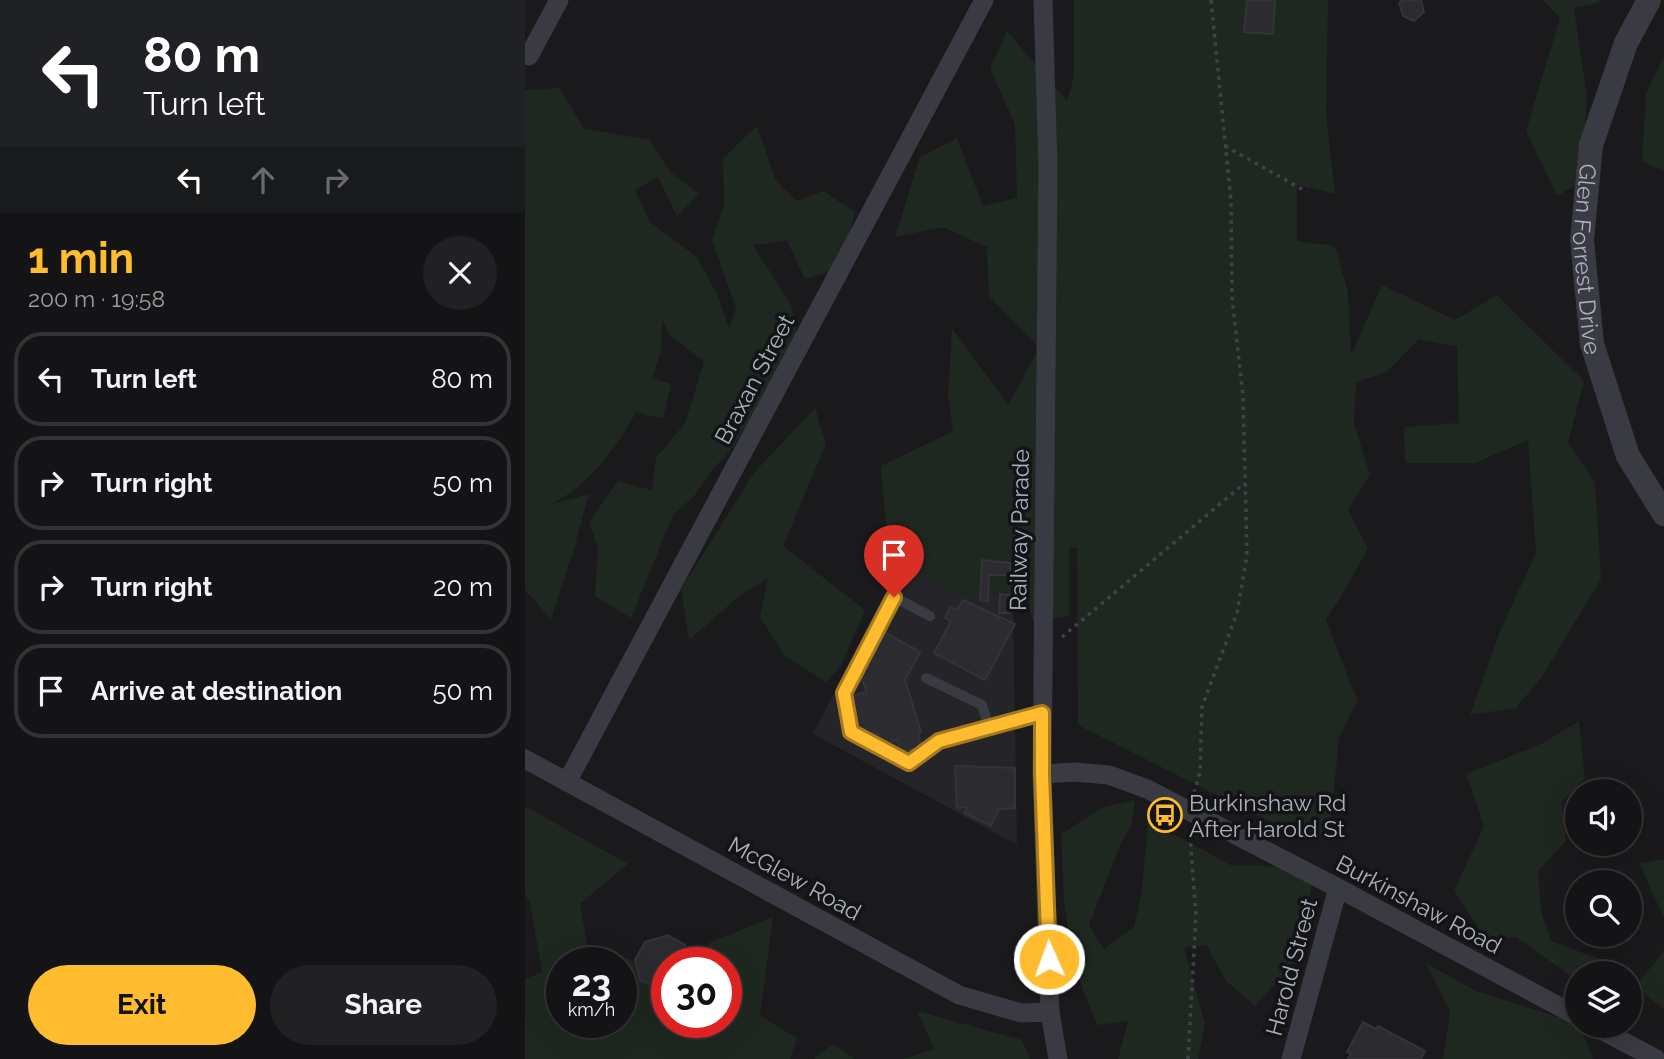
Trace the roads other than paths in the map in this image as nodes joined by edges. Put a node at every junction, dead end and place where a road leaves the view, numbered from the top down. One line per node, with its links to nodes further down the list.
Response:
1 (559, 0): 5 (street)
2 (984, 0): 13 (street, Braxan Street)
3 (1043, 0): 9 (street, Railway Parade)
4 (1649, 0): 6 (street, Glen Forrest Drive)
5 (529, 56)
6 (1664, 514)
7 (930, 616): 10 (lane)
8 (926, 678): 10 (lane)
9 (1042, 713): 10 (lane); 12 (street, Railway Parade)
10 (989, 727)
11 (525, 759): 13 (street, McGlew Road)
12 (1042, 774): 14 (street, Burkinshaw Road); 16 (street, Railway Parade)
13 (568, 782): 16 (street, McGlew Road)
14 (1338, 888): 15 (street, Burkinshaw Road); 19 (street, Harold Street)
15 (1565, 1010)
16 (1051, 1012): 18 (street, Railway Parade)
17 (1617, 1038): 20 (street)
18 (1058, 1059)
19 (1291, 1059)
20 (1657, 1059)

